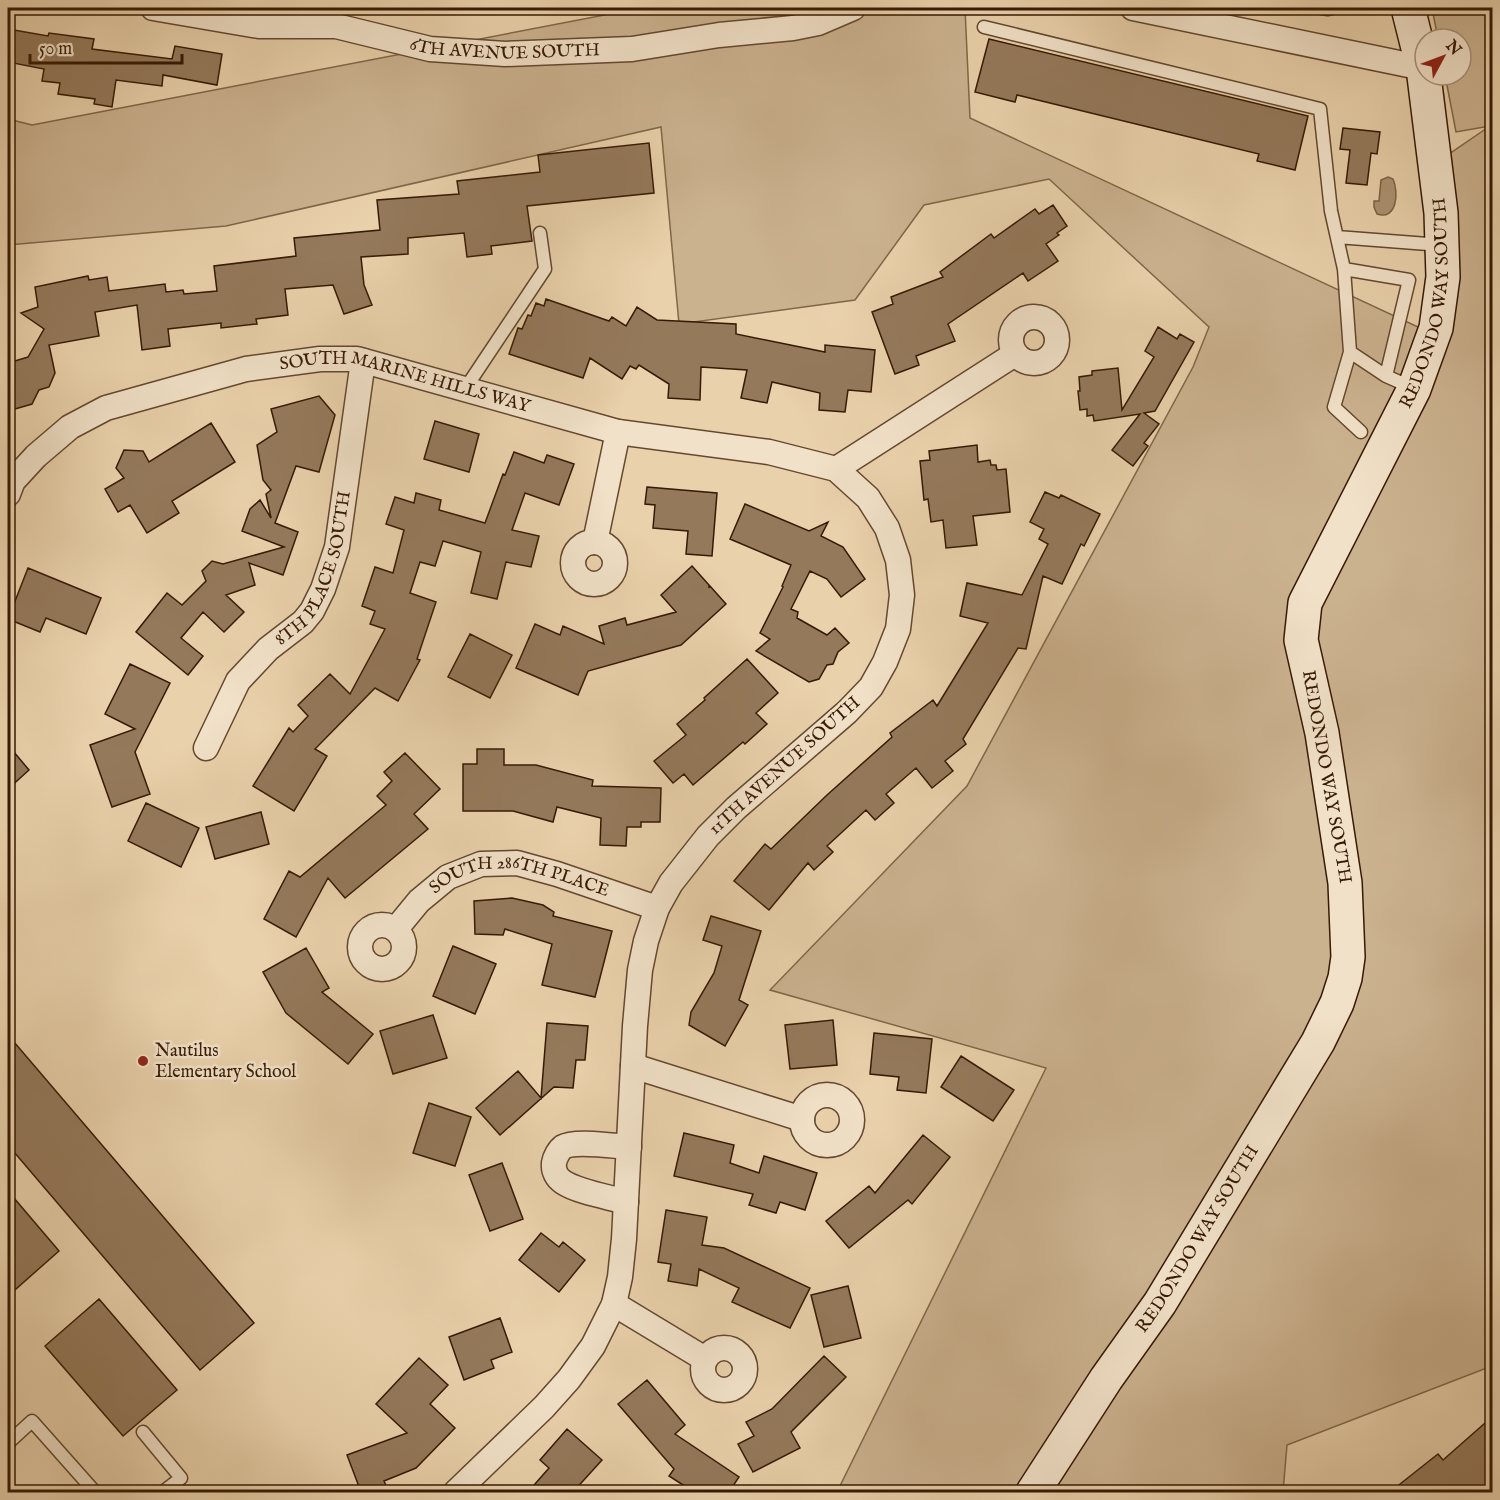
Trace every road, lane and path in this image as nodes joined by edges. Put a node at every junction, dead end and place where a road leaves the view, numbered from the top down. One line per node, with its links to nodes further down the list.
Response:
1 (153, 8): 8 (street, 6TH AVENUE SOUTH)
2 (853, 8): 8 (street, 6TH AVENUE SOUTH)
3 (1133, 8): 7 (street)
4 (1321, 8): 5 (lane)
5 (1332, 8)
6 (1408, 8): 10 (street, REDONDO WAY SOUTH)
7 (1178, 13): 11 (street)
8 (339, 17)
9 (984, 27): 14 (lane)
10 (1413, 28)
11 (1413, 66)
12 (1426, 87): 15 (street, REDONDO WAY SOUTH)
13 (540, 233): 21 (lane)
14 (1337, 237): 15 (lane); 16 (lane)
15 (1443, 246): 20 (street, REDONDO WAY SOUTH)
16 (1344, 269): 17 (lane); 20 (lane)
17 (1350, 352): 20 (lane); 23 (lane)
18 (1015, 354): 24 (street)
19 (363, 361): 21 (street, SOUTH MARINE HILLS WAY); 25 (street, SOUTH MARINE HILLS WAY); 27 (street, 8TH PLACE SOUTH)
20 (1400, 382): 41 (street, REDONDO WAY SOUTH)
21 (465, 389): 22 (street, SOUTH MARINE HILLS WAY)
22 (618, 432): 24 (street, SOUTH MARINE HILLS WAY); 26 (street)
23 (1361, 432)
24 (836, 470): 28 (street, 11TH AVENUE SOUTH)
25 (8, 494)
26 (595, 542)
27 (206, 748)
28 (657, 908): 29 (street, SOUTH 286TH PLACE); 30 (street, 11TH AVENUE SOUTH)
29 (396, 929)
30 (633, 1066): 31 (street); 32 (street, 11TH AVENUE SOUTH)
31 (802, 1119)
32 (629, 1147): 33 (street, 11TH AVENUE SOUTH); 33 (street)
33 (626, 1202): 34 (street, 11TH AVENUE SOUTH)
34 (614, 1304): 35 (street); 40 (street, 11TH AVENUE SOUTH)
35 (705, 1359)
36 (143, 1432): 39 (lane)
37 (8, 1443): 38 (lane)
38 (95, 1492)
39 (163, 1492)
40 (456, 1492)
41 (1033, 1492)

